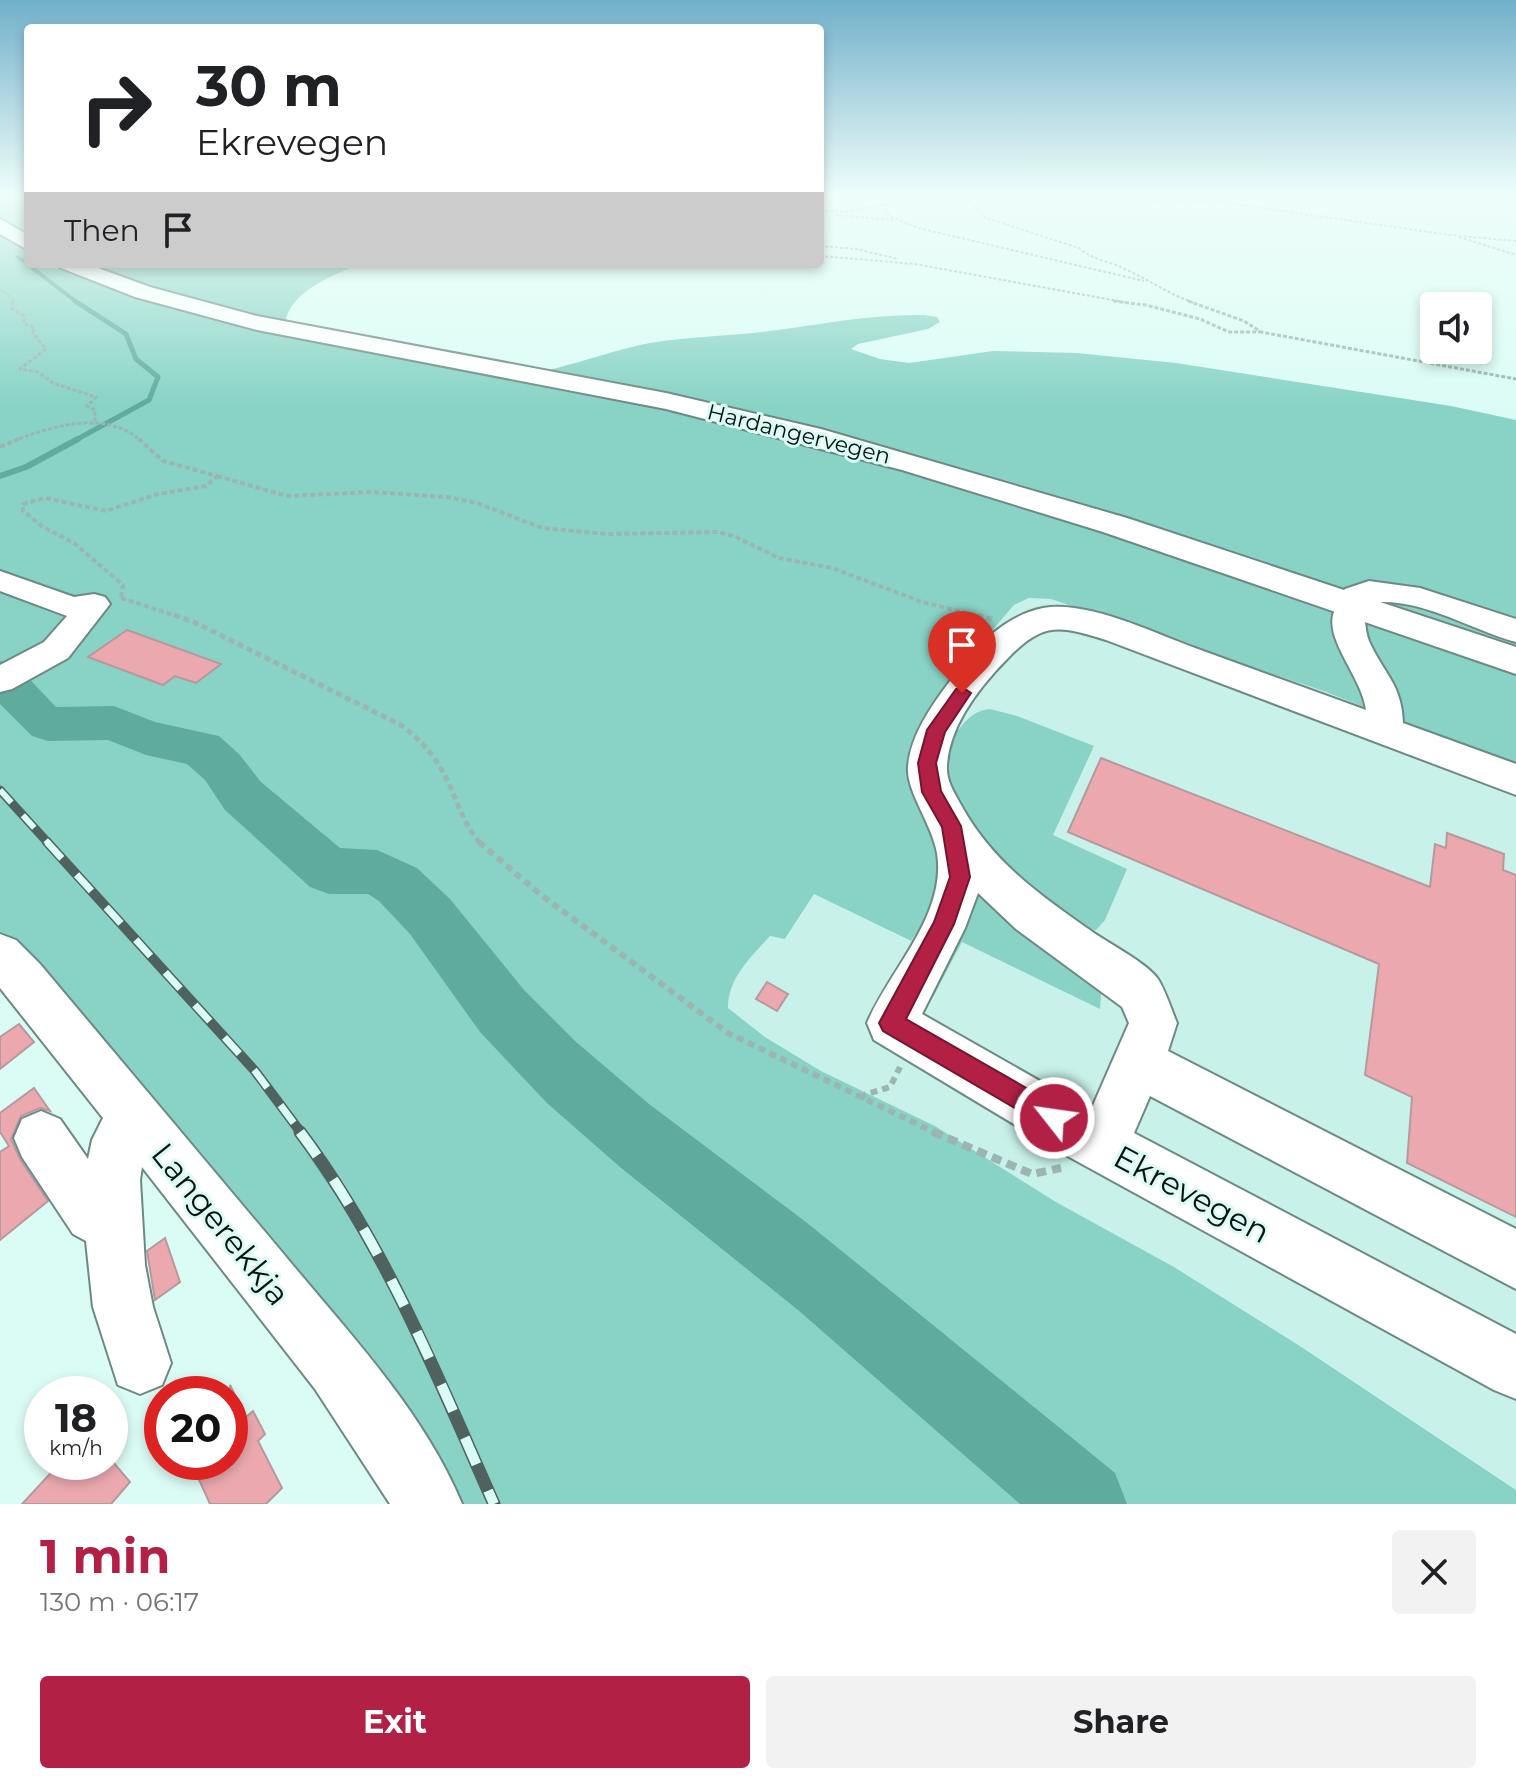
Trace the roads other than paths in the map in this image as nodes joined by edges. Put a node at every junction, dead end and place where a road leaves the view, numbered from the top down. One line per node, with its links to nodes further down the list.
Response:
1 (79, 268): 4 (main road, Hardangervegen)
2 (0, 580): 5 (street)
3 (1516, 631): 6 (street)
4 (1516, 661)
5 (9, 675)
6 (1384, 732): 7 (street); 8 (street, Ekrevegen)
7 (1516, 780)
8 (951, 826): 10 (street, Ekrevegen); 13 (street, Ekrevegen)
9 (0, 955): 11 (street, Langerekkja)
10 (1139, 1063): 13 (street, Ekrevegen); 15 (street)
11 (134, 1118): 14 (street); 18 (street, Langerekkja)
12 (41, 1138): 14 (street)
13 (1092, 1140): 17 (street, Ekrevegen)
14 (116, 1218): 16 (street)
15 (1516, 1260)
16 (140, 1363)
17 (1516, 1368)
18 (428, 1504)

